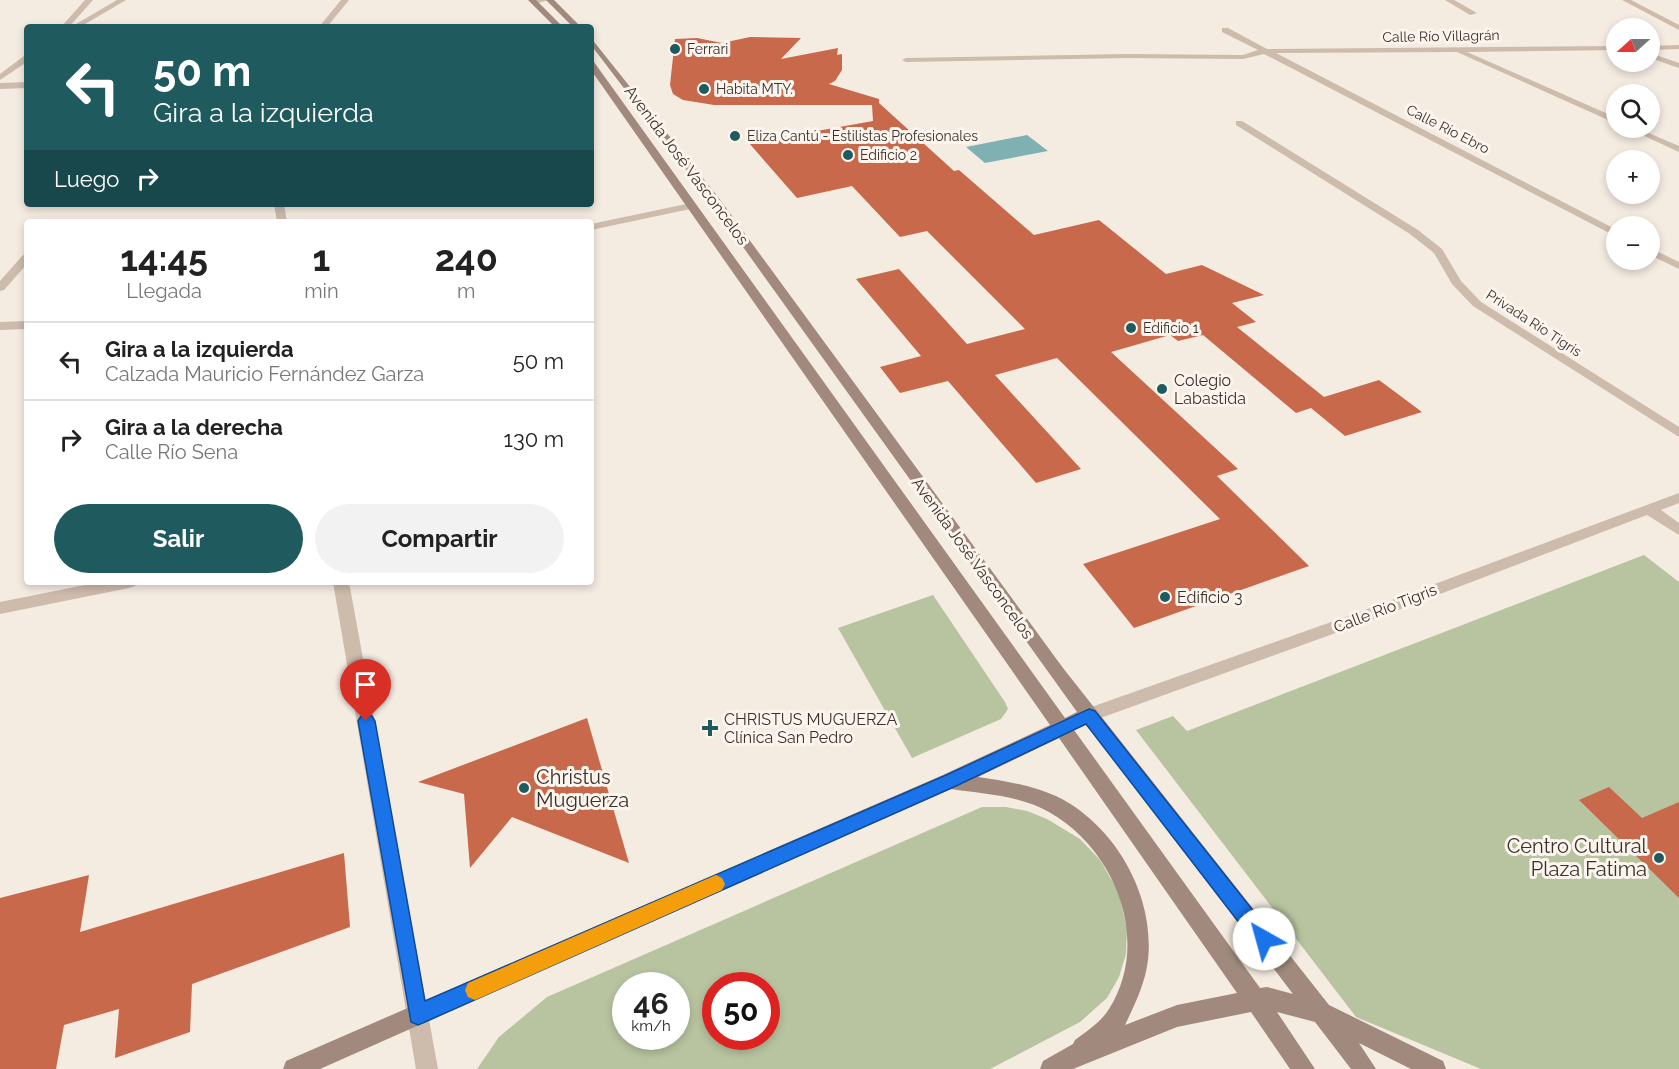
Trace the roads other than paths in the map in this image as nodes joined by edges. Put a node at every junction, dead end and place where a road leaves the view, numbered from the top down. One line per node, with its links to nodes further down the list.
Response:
1 (89, 0): 9 (street)
2 (122, 0): 10 (street)
3 (345, 0): 11 (street)
4 (548, 0): 7 (street); 13 (main road)
5 (1449, 0): 8 (street)
6 (1626, 0): 14 (street)
7 (533, 1): 12 (main road)
8 (1473, 13)
9 (68, 24)
10 (80, 24)
11 (325, 24)
12 (556, 24)
13 (575, 24)
14 (1679, 28)
15 (1225, 30): 21 (street, Calle Río Ebro)
16 (594, 44): 50 (main road, Avenida José Vasconcelos)
17 (1679, 47): 19 (street)
18 (1606, 48): 20 (street, Calle Río Villagrán)
19 (1660, 48)
20 (1455, 49): 21 (street, Calle Río Villagrán); 30 (street)
21 (1265, 51): 24 (street, Calle Río Villagrán); 36 (street, Calle Río Ebro)
22 (1660, 59): 25 (street)
23 (24, 60): 27 (street)
24 (906, 60)
25 (1679, 66)
26 (594, 68): 34 (main road, Avenida José Vasconcelos)
27 (0, 78)
28 (24, 85): 29 (street)
29 (0, 86)
30 (1606, 116)
31 (1239, 123): 43 (street, Privada Río Tigris)
32 (1654, 138): 33 (street)
33 (1679, 149)
34 (691, 206): 35 (street); 51 (main road, Avenida José Vasconcelos)
35 (594, 226)
36 (1606, 228)
37 (1660, 256): 39 (street)
38 (24, 260): 40 (street)
39 (1679, 266)
40 (0, 288)
41 (24, 325): 42 (street)
42 (0, 326)
43 (1679, 433)
44 (1679, 498): 45 (street, Calle Río Tigris)
45 (1650, 510): 46 (street); 50 (street, Calle Río Tigris)
46 (1679, 530)
47 (114, 585): 49 (street)
48 (342, 585): 55 (street)
49 (0, 608)
50 (1089, 715): 51 (main road); 54 (main road, Avenida José Vasconcelos)
51 (1062, 728): 52 (main road); 53 (main road, Avenida José Vasconcelos)
52 (950, 781): 55 (main road); 56 (main road)
53 (1255, 999): 54 (main road); 56 (main road); 60 (main road, Avenida José Vasconcelos)
54 (1322, 1013): 61 (main road, Avenida José Vasconcelos); 62 (main road)
55 (418, 1015): 57 (main road); 58 (street)
56 (1077, 1054): 59 (main road)
57 (294, 1069)
58 (427, 1069)
59 (1051, 1069)
60 (1304, 1069)
61 (1365, 1069)
62 (1435, 1069)

